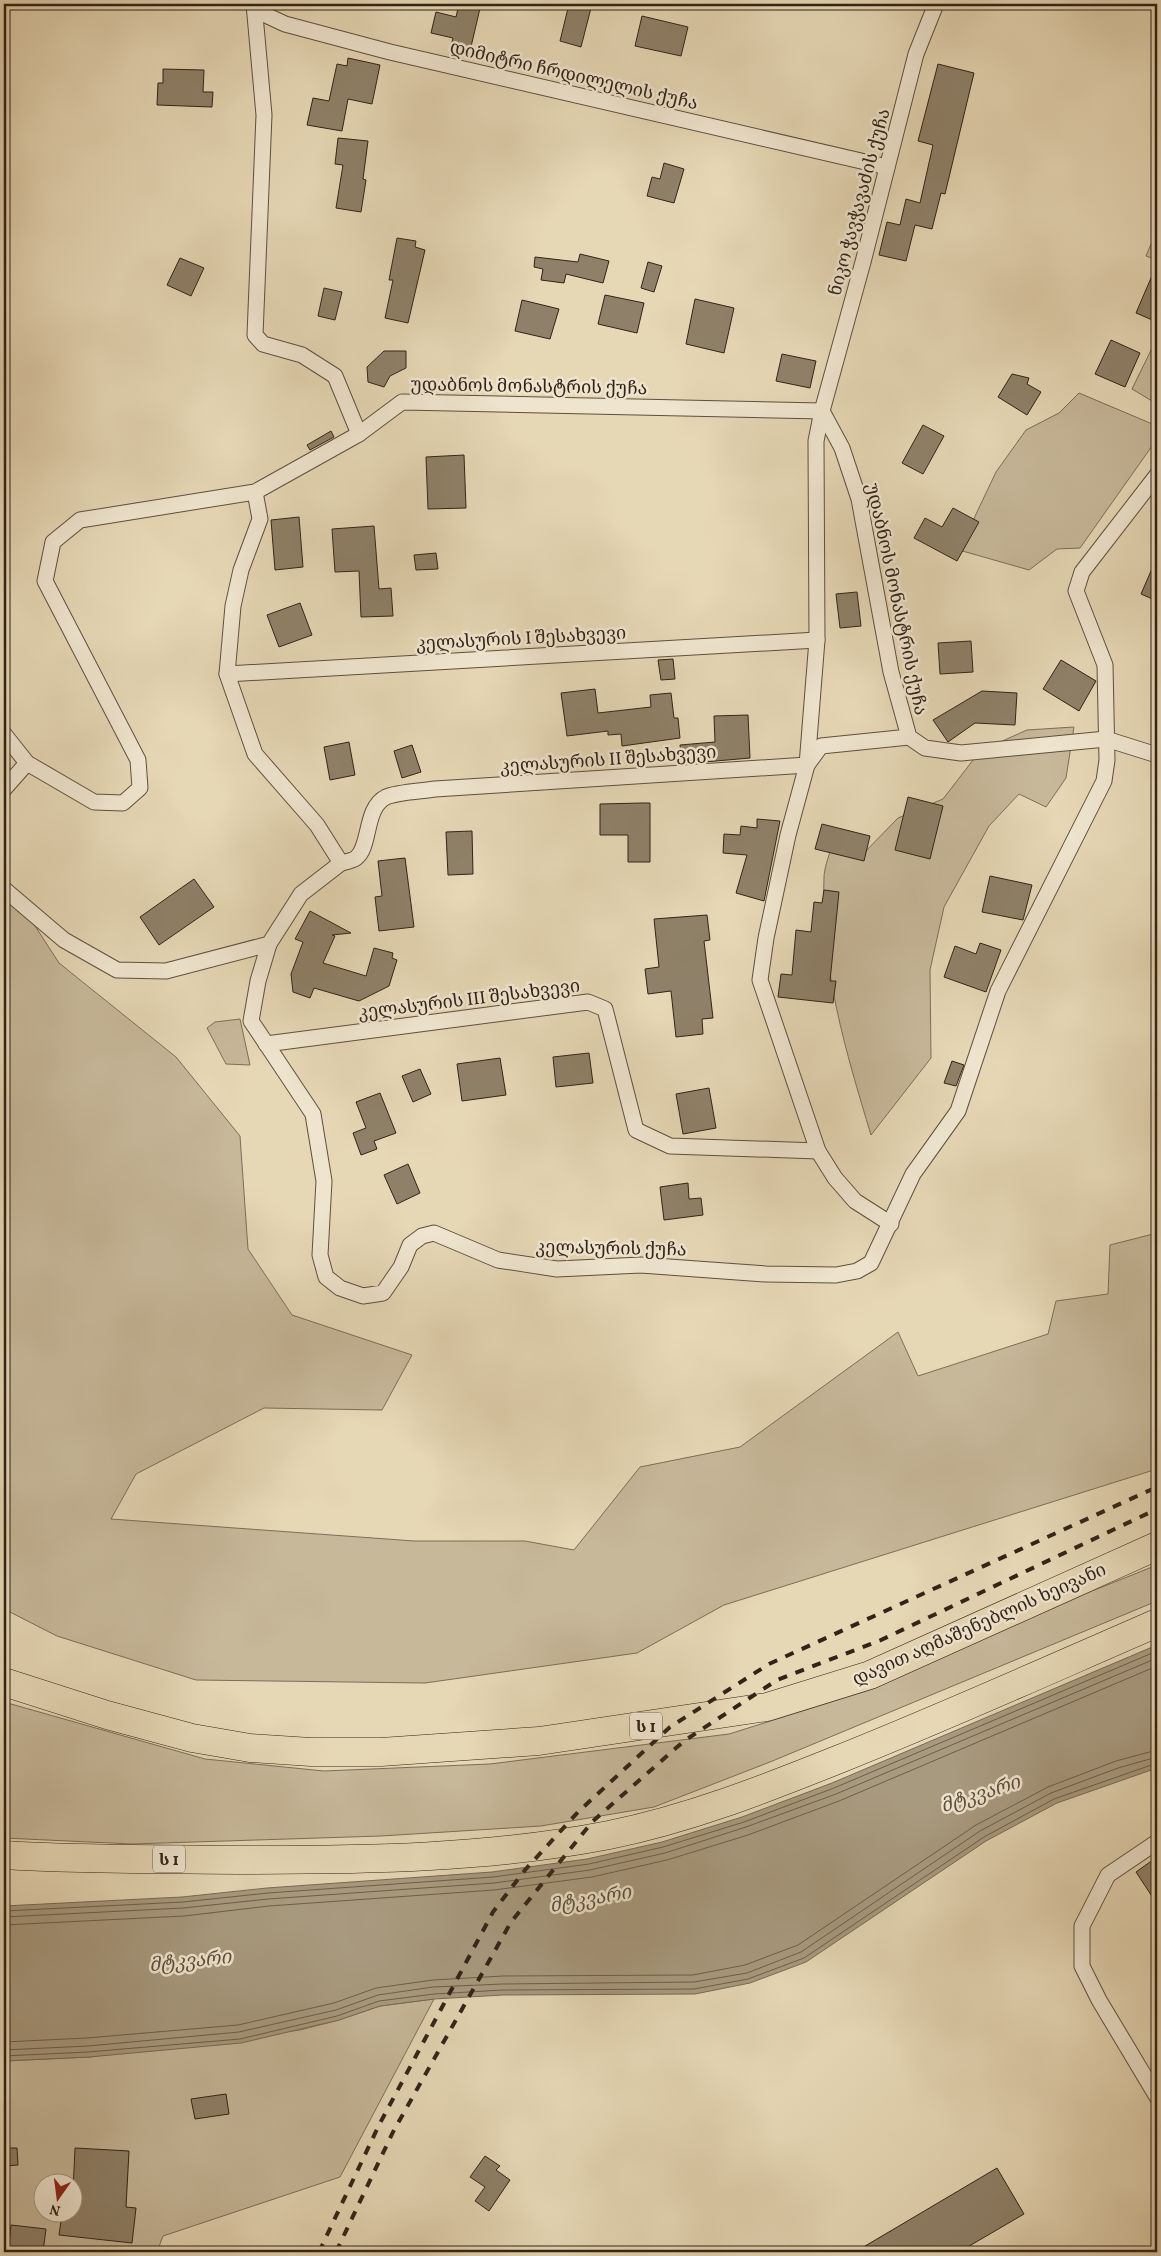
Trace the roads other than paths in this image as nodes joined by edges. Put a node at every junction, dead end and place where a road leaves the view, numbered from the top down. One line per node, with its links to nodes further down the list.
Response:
1 (936, 4): 3 (street, ნიკო ჭავჭავაძის ქუჩა)
2 (255, 7): 3 (street, დიმიტრი ჩრდილელის ქუჩა); 5 (street)
3 (887, 167): 4 (street, ნიკო ჭავჭავაძის ქუჩა)
4 (822, 411): 5 (street, უდაბნოს მონასტრის ქუჩა); 8 (street, ნიკო ჭავჭავაძის ქუჩა); 11 (street, უდაბნოს მონასტრის ქუჩა)
5 (359, 434): 7 (street, უდაბნოს მონასტრის ქუჩა)
6 (1157, 475): 12 (street)
7 (255, 492): 9 (street); 14 (street, უდაბნოს მონასტრის ქუჩა)
8 (817, 640): 9 (street, კელასურის I შესახვევი); 15 (street, ნიკო ჭავჭავაძის ქუჩა)
9 (227, 674): 17 (street)
10 (4, 734): 14 (street, უდაბნოს მონასტრის ქუჩა)
11 (909, 737): 12 (street, უდაბნოს მონასტრის ქუჩა); 15 (street)
12 (1106, 739): 13 (street, უდაბნოს მონასტრის ქუჩა); 22 (street)
13 (1157, 755)
14 (27, 763): 16 (street)
15 (807, 764): 17 (street, კელასურის II შესახვევი); 21 (street, ნიკო ჭავჭავაძის ქუჩა)
16 (4, 789)
17 (341, 863): 19 (street, კელასურის ქუჩა)
18 (4, 889): 19 (street)
19 (269, 944): 20 (street, კელასურის ქუჩა)
20 (266, 1044): 21 (street, კელასურის III შესახვევი); 22 (street, კელასურის ქუჩა)
21 (818, 1150): 22 (street, ნიკო ჭავჭავაძის ქუჩა)
22 (891, 1224)
23 (1157, 1546): 25 (highway, დავით აღმაშენებლის ხეივანი / ს 1)
24 (1157, 1623): 27 (highway, ს 1)
25 (4, 1682)
26 (1157, 1842): 28 (street)
27 (4, 1855)
28 (1157, 2097)

